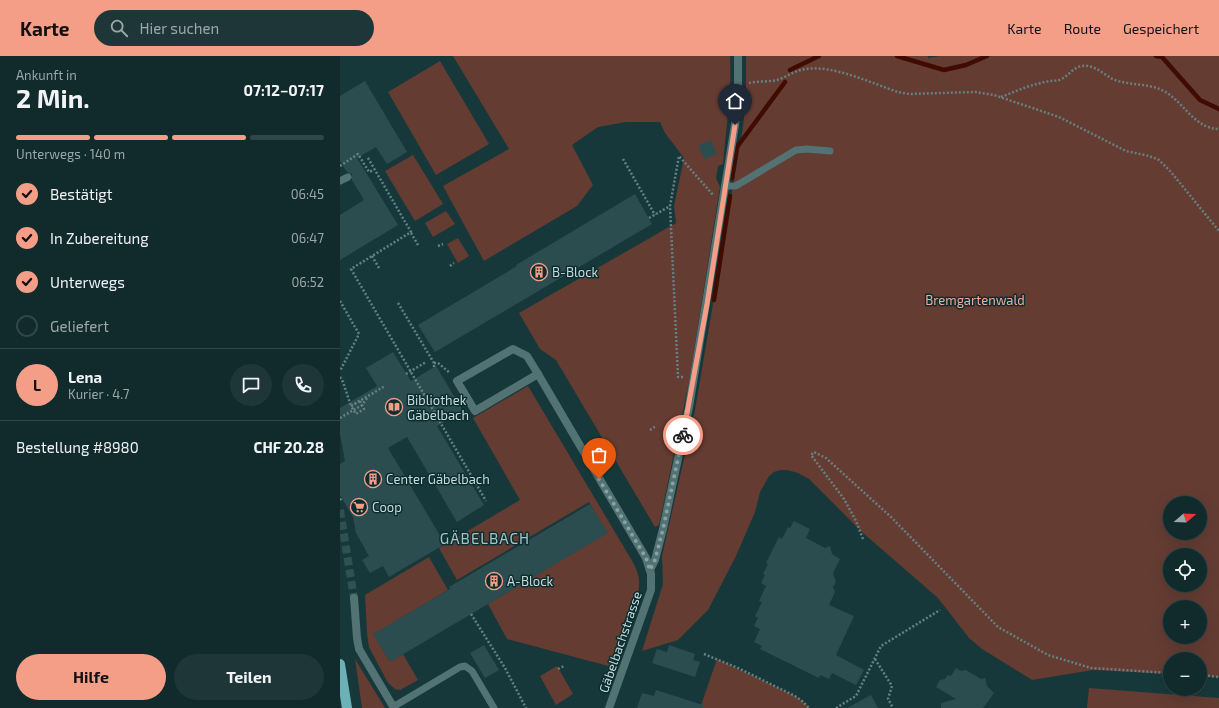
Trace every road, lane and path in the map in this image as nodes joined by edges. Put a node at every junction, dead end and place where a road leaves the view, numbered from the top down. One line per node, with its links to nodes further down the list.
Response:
1 (738, 56): 2 (street)
2 (739, 84): 3 (path); 12 (street)
3 (1000, 97): 4 (path); 17 (path)
4 (1219, 129)
5 (830, 151): 12 (lane)
6 (368, 158): 9 (path)
7 (623, 159): 15 (path)
8 (340, 166): 9 (path)
9 (374, 170): 18 (path)
10 (348, 177): 11 (lane)
11 (340, 181)
12 (725, 186): 14 (street)
13 (670, 206): 14 (path); 15 (path); 37 (path)
14 (722, 206): 37 (street)
15 (655, 215): 16 (path)
16 (649, 218)
17 (1219, 231)
18 (411, 233): 20 (path); 22 (path)
19 (443, 244): 21 (path)
20 (418, 245)
21 (438, 246)
22 (372, 256): 25 (path); 32 (path)
23 (454, 263): 24 (path)
24 (450, 266)
25 (379, 268)
26 (340, 301): 31 (path)
27 (398, 303): 29 (path)
28 (426, 362): 32 (path)
29 (434, 363): 30 (path); 33 (path)
30 (434, 367)
31 (340, 371)
32 (410, 371): 34 (path); 46 (path)
33 (448, 371)
34 (406, 374)
35 (538, 374): 35 (street, Gäbelbachstrasse); 48 (street, Gäbelbachstrasse)
36 (340, 377): 41 (path)
37 (694, 378): 48 (street)
38 (385, 386): 39 (path)
39 (370, 395): 40 (path); 42 (path)
40 (360, 401): 41 (path); 42 (path)
41 (351, 406): 42 (path)
42 (354, 410): 43 (path)
43 (340, 418)
44 (656, 426): 45 (path)
45 (650, 430)
46 (486, 501)
47 (863, 539): 57 (path)
48 (650, 570): 64 (street, Gäbelbachstrasse)
49 (354, 598): 60 (street)
50 (940, 610): 53 (path)
51 (471, 614): 63 (path)
52 (704, 654): 65 (path)
53 (875, 659): 66 (path); 67 (path)
54 (340, 664): 61 (main road)
55 (564, 666): 56 (path)
56 (558, 669)
57 (1163, 673)
58 (1207, 676): 59 (path)
59 (1219, 677)
60 (393, 707): 62 (lane)
61 (347, 708)
62 (494, 708)
63 (526, 708)
64 (609, 708)
65 (809, 708)
66 (836, 708)
67 (893, 708)

